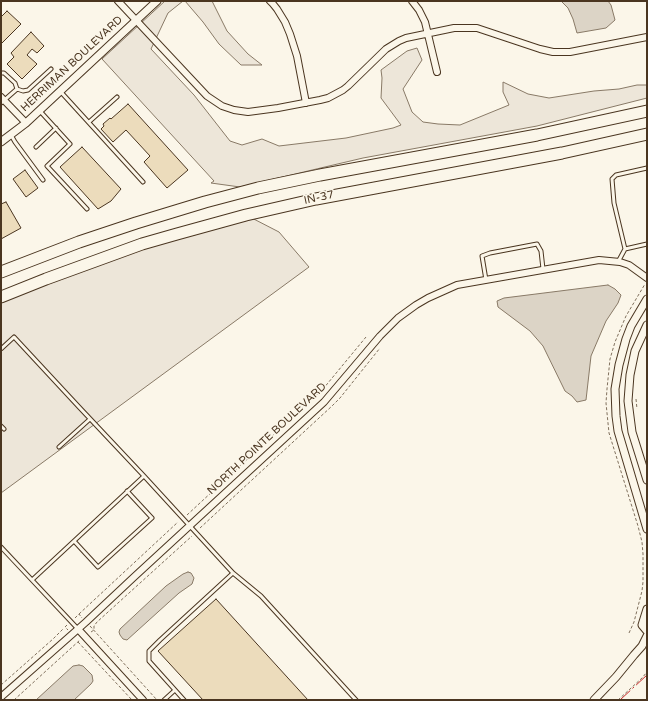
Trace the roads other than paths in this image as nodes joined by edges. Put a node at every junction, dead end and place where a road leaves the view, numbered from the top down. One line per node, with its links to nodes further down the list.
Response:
1 (118, 1): 5 (street)
2 (157, 1): 5 (street, HERRIMAN BOULEVARD)
3 (270, 1): 15 (street)
4 (412, 1): 6 (street)
5 (136, 20): 12 (street, HERRIMAN BOULEVARD); 15 (street)
6 (428, 34): 7 (street); 9 (street); 15 (street)
7 (647, 37)
8 (51, 69): 11 (lane)
9 (437, 72)
10 (1, 73): 11 (lane)
11 (17, 89): 14 (lane)
12 (60, 91): 16 (street, HERRIMAN BOULEVARD); 19 (lane)
13 (116, 97): 19 (lane)
14 (2, 100): 18 (street)
15 (306, 103)
16 (40, 110): 18 (street, HERRIMAN BOULEVARD); 20 (lane)
17 (647, 111): 33 (highway, IN-37)
18 (26, 122): 22 (street, HERRIMAN BOULEVARD)
19 (89, 122): 27 (lane)
20 (56, 128): 24 (lane); 28 (lane)
21 (647, 134): 36 (highway, IN-37)
22 (11, 135): 23 (street, HERRIMAN BOULEVARD); 26 (lane)
23 (1, 142)
24 (36, 147)
25 (647, 168): 30 (lane)
26 (43, 180)
27 (143, 182)
28 (87, 209)
29 (647, 244): 30 (lane)
30 (626, 249): 31 (lane)
31 (618, 262): 32 (street, NORTH POINTE BOULEVARD); 34 (street, NORTH POINTE BOULEVARD)
32 (543, 270): 35 (street, NORTH POINTE BOULEVARD); 35 (lane)
33 (1, 272)
34 (647, 278)
35 (486, 280): 47 (street, NORTH POINTE BOULEVARD)
36 (1, 297)
37 (647, 299): 48 (street)
38 (647, 325): 45 (street)
39 (1, 349): 40 (lane)
40 (90, 419): 43 (lane); 44 (lane)
41 (1, 426): 42 (lane)
42 (4, 429)
43 (59, 447)
44 (144, 476): 46 (lane); 47 (lane)
45 (647, 480)
46 (127, 491): 49 (lane); 49 (lane)
47 (190, 526): 51 (lane); 54 (street, NORTH POINTE BOULEVARD)
48 (647, 529)
49 (74, 541): 52 (lane)
50 (1, 547): 52 (lane)
51 (233, 573): 58 (lane); 63 (lane)
52 (32, 580): 54 (lane)
53 (647, 609): 55 (street)
54 (78, 628): 59 (street, NORTH POINTE BOULEVARD); 60 (street)
55 (647, 631)
56 (647, 636): 57 (street)
57 (645, 647): 64 (street)
58 (175, 690): 61 (lane); 62 (lane)
59 (1, 697)
60 (144, 700)
61 (164, 700)
62 (184, 700)
63 (356, 700)
64 (594, 700)

